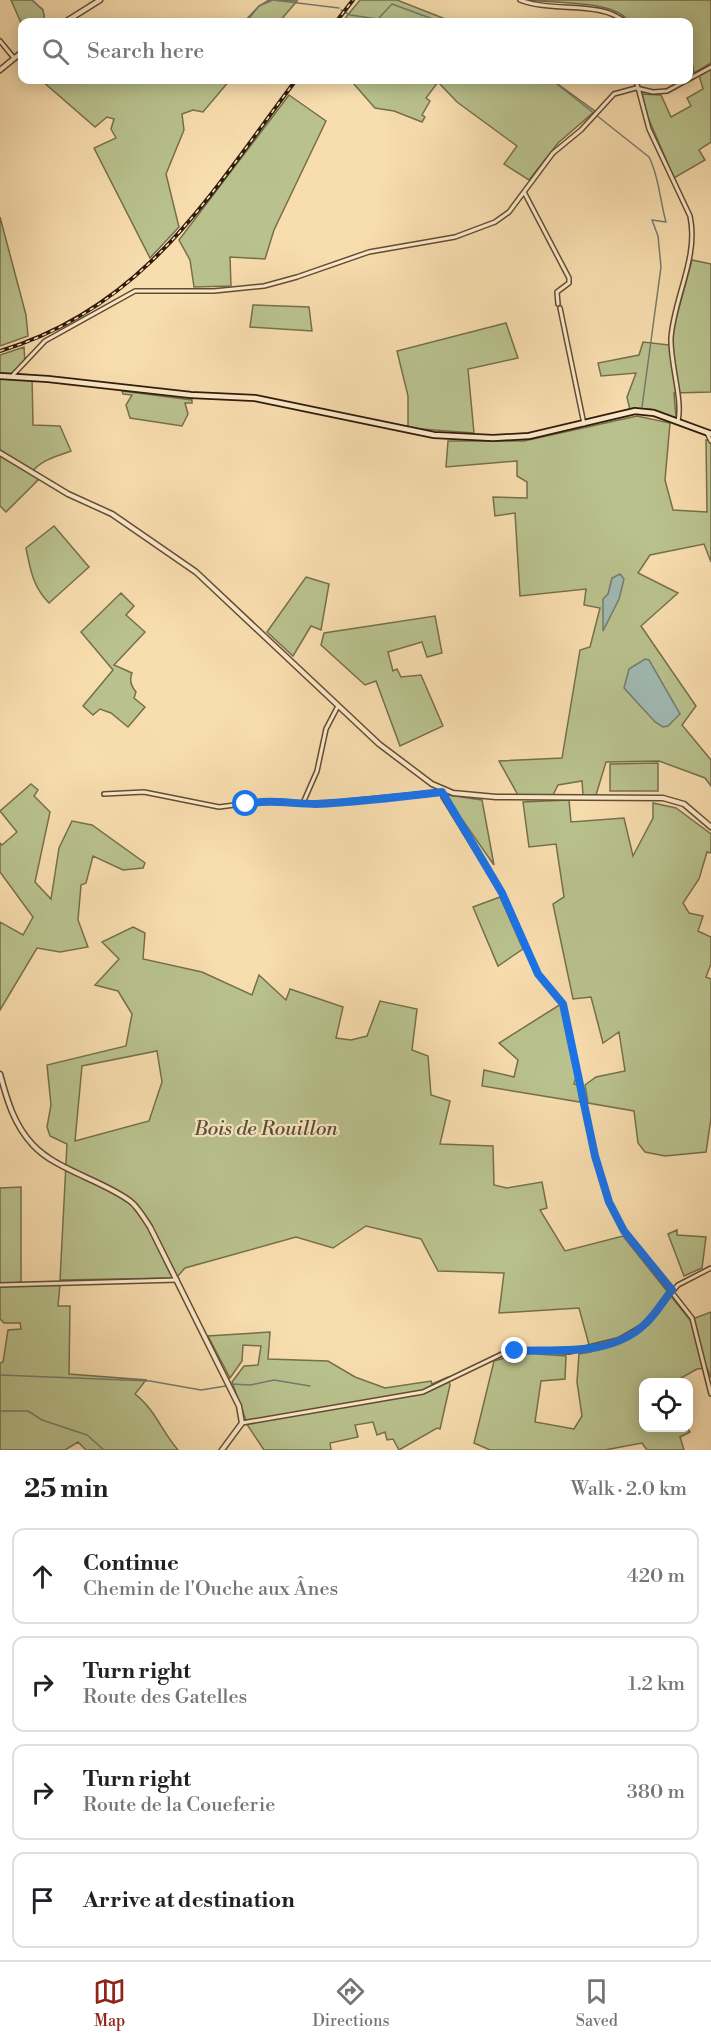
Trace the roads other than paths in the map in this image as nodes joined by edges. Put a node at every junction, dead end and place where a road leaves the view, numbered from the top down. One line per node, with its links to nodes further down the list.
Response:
1 (100, 0): 3 (street)
2 (520, 0): 4 (street)
3 (71, 18)
4 (621, 18)
5 (0, 41): 7 (street)
6 (18, 55): 7 (street)
7 (14, 58): 9 (street)
8 (711, 67): 10 (street)
9 (0, 70)
10 (693, 77)
11 (637, 84): 13 (street)
12 (680, 84): 13 (street)
13 (638, 89): 14 (street); 17 (street)
14 (524, 192): 16 (street); 18 (street)
15 (0, 376): 16 (main road)
16 (12, 376): 18 (main road)
17 (678, 421): 18 (main road); 19 (main road)
18 (584, 424)
19 (709, 433): 20 (street)
20 (711, 441)
21 (0, 453): 22 (street)
22 (339, 704): 23 (street); 25 (street)
23 (442, 791): 25 (street); 26 (street); 31 (street)
24 (104, 794): 25 (street)
25 (303, 804)
26 (711, 827)
27 (0, 1074): 29 (street)
28 (711, 1268): 31 (street)
29 (177, 1280): 30 (street); 33 (street)
30 (0, 1285)
31 (672, 1290): 32 (street); 33 (street)
32 (711, 1394)
33 (242, 1423): 34 (street)
34 (222, 1450)

